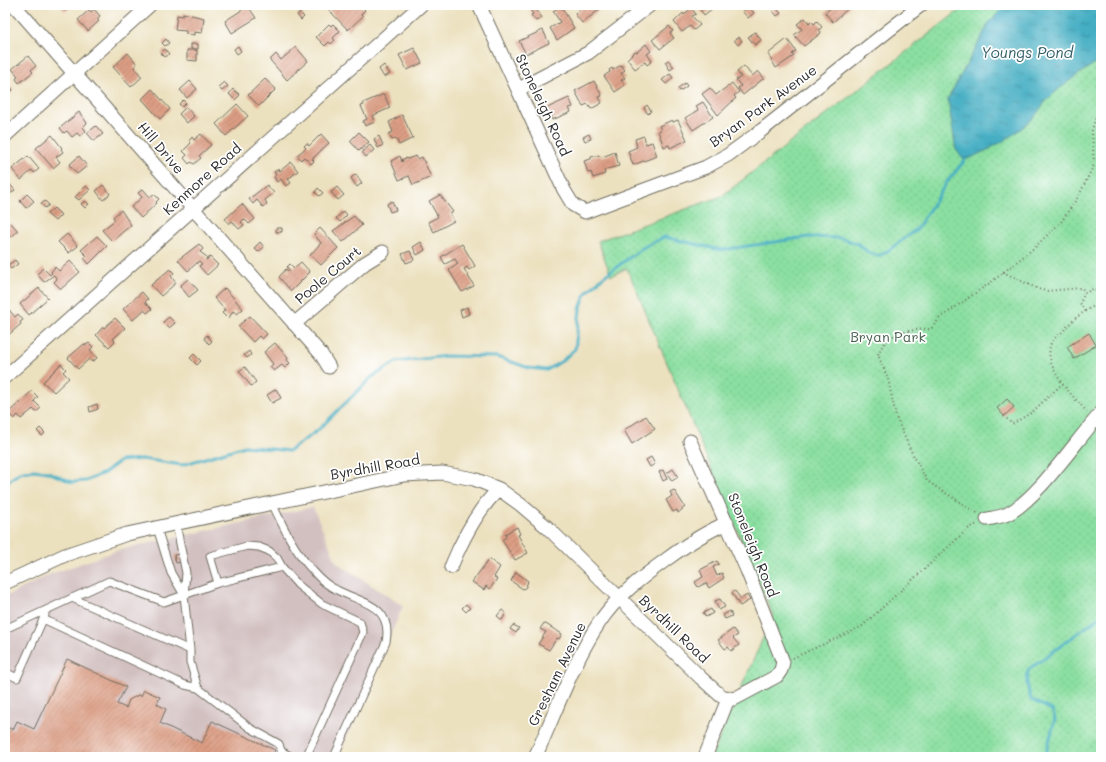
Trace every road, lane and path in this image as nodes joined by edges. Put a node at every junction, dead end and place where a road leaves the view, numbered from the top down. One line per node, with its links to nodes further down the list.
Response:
1 (14, 5): 7 (street, Hill Drive)
2 (150, 5): 7 (street)
3 (421, 5): 11 (street, Kenmore Road)
4 (479, 5): 8 (street, Stoneleigh Road)
5 (650, 5): 8 (street)
6 (921, 5): 12 (street, Bryan Park Avenue)
7 (75, 73): 10 (street); 11 (street, Hill Drive)
8 (519, 89): 12 (street, Stoneleigh Road)
9 (1101, 100): 14 (path)
10 (5, 136)
11 (193, 209): 19 (street, Hill Drive); 21 (street, Kenmore Road)
12 (585, 212)
13 (383, 252): 19 (street, Poole Court)
14 (1003, 272): 15 (path); 28 (path)
15 (1085, 293): 16 (path); 18 (path)
16 (1101, 294)
17 (1101, 303): 18 (path)
18 (1085, 311): 22 (path)
19 (294, 324): 20 (street, Hill Drive)
20 (329, 367)
21 (5, 377)
22 (1062, 384): 23 (path); 24 (path)
23 (1004, 416)
24 (1097, 417): 28 (street)
25 (690, 440): 29 (street, Stoneleigh Road)
26 (499, 489): 27 (street, Byrdhill Road); 33 (street); 38 (street, Byrdhill Road)
27 (272, 503): 30 (street, Byrdhill Road); 49 (lane)
28 (987, 519): 43 (path)
29 (727, 523): 38 (street, Gresham Avenue); 43 (street, Stoneleigh Road)
30 (176, 524): 31 (street, Byrdhill Road); 36 (lane)
31 (157, 528): 34 (street, Byrdhill Road); 36 (lane)
32 (282, 567): 35 (lane); 35 (lane); 48 (lane)
33 (451, 567)
34 (5, 583)
35 (218, 583): 36 (lane)
36 (184, 595): 37 (lane); 42 (lane)
37 (72, 598): 39 (lane); 42 (lane)
38 (620, 598): 46 (street, Byrdhill Road); 50 (street, Gresham Avenue)
39 (48, 610): 40 (lane); 41 (lane)
40 (43, 619): 44 (lane); 45 (lane)
41 (5, 629)
42 (190, 650): 45 (lane)
43 (783, 662): 46 (street)
44 (5, 672)
45 (198, 688): 47 (lane)
46 (728, 699): 51 (street)
47 (292, 757)
48 (306, 757)
49 (334, 757)
50 (535, 757)
51 (705, 757)

